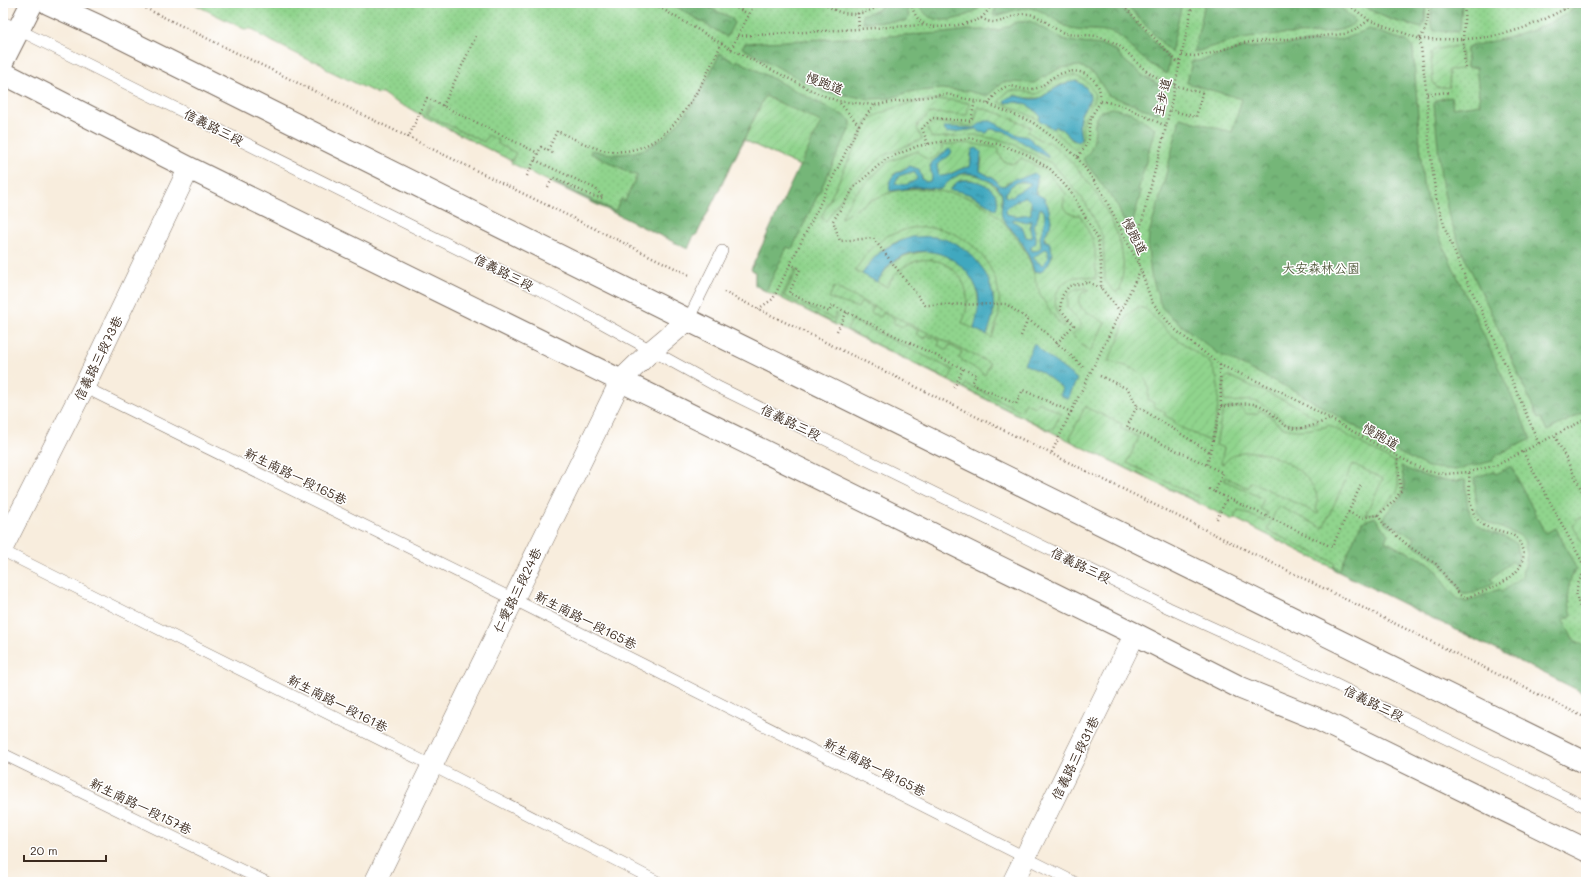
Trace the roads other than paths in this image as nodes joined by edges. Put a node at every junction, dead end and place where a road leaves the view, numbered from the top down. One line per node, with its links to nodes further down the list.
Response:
1 (32, 3): 3 (main road)
2 (48, 3): 8 (main road)
3 (10, 26): 4 (main road); 9 (lane, 信義路三段)
4 (3, 60)
5 (3, 73): 6 (main road)
6 (190, 168): 10 (main road); 11 (street, 信義路三段73巷)
7 (722, 251): 8 (lane)
8 (688, 320): 9 (street, 仁愛路三段24巷); 17 (main road)
9 (651, 350): 10 (street, 仁愛路三段24巷); 19 (lane, 信義路三段)
10 (621, 380): 14 (street, 仁愛路三段24巷); 15 (main road)
11 (84, 387): 12 (street, 信義路三段73巷); 14 (lane, 新生南路一段165巷)
12 (3, 547)
13 (3, 552): 18 (lane, 新生南路一段161巷)
14 (513, 599): 18 (street, 仁愛路三段24巷); 21 (lane, 新生南路一段165巷)
15 (1135, 634): 20 (main road); 21 (street, 信義路三段31巷)
16 (3, 754): 22 (lane, 新生南路一段157巷)
17 (1586, 763)
18 (433, 766): 23 (street, 仁愛路三段24巷); 24 (lane, 新生南路一段161巷)
19 (1586, 807)
20 (1586, 850)
21 (1025, 859): 25 (street, 信義路三段31巷); 26 (lane, 新生南路一段165巷)
22 (266, 882)
23 (376, 882)
24 (658, 882)
25 (1013, 882)
26 (1074, 882)

